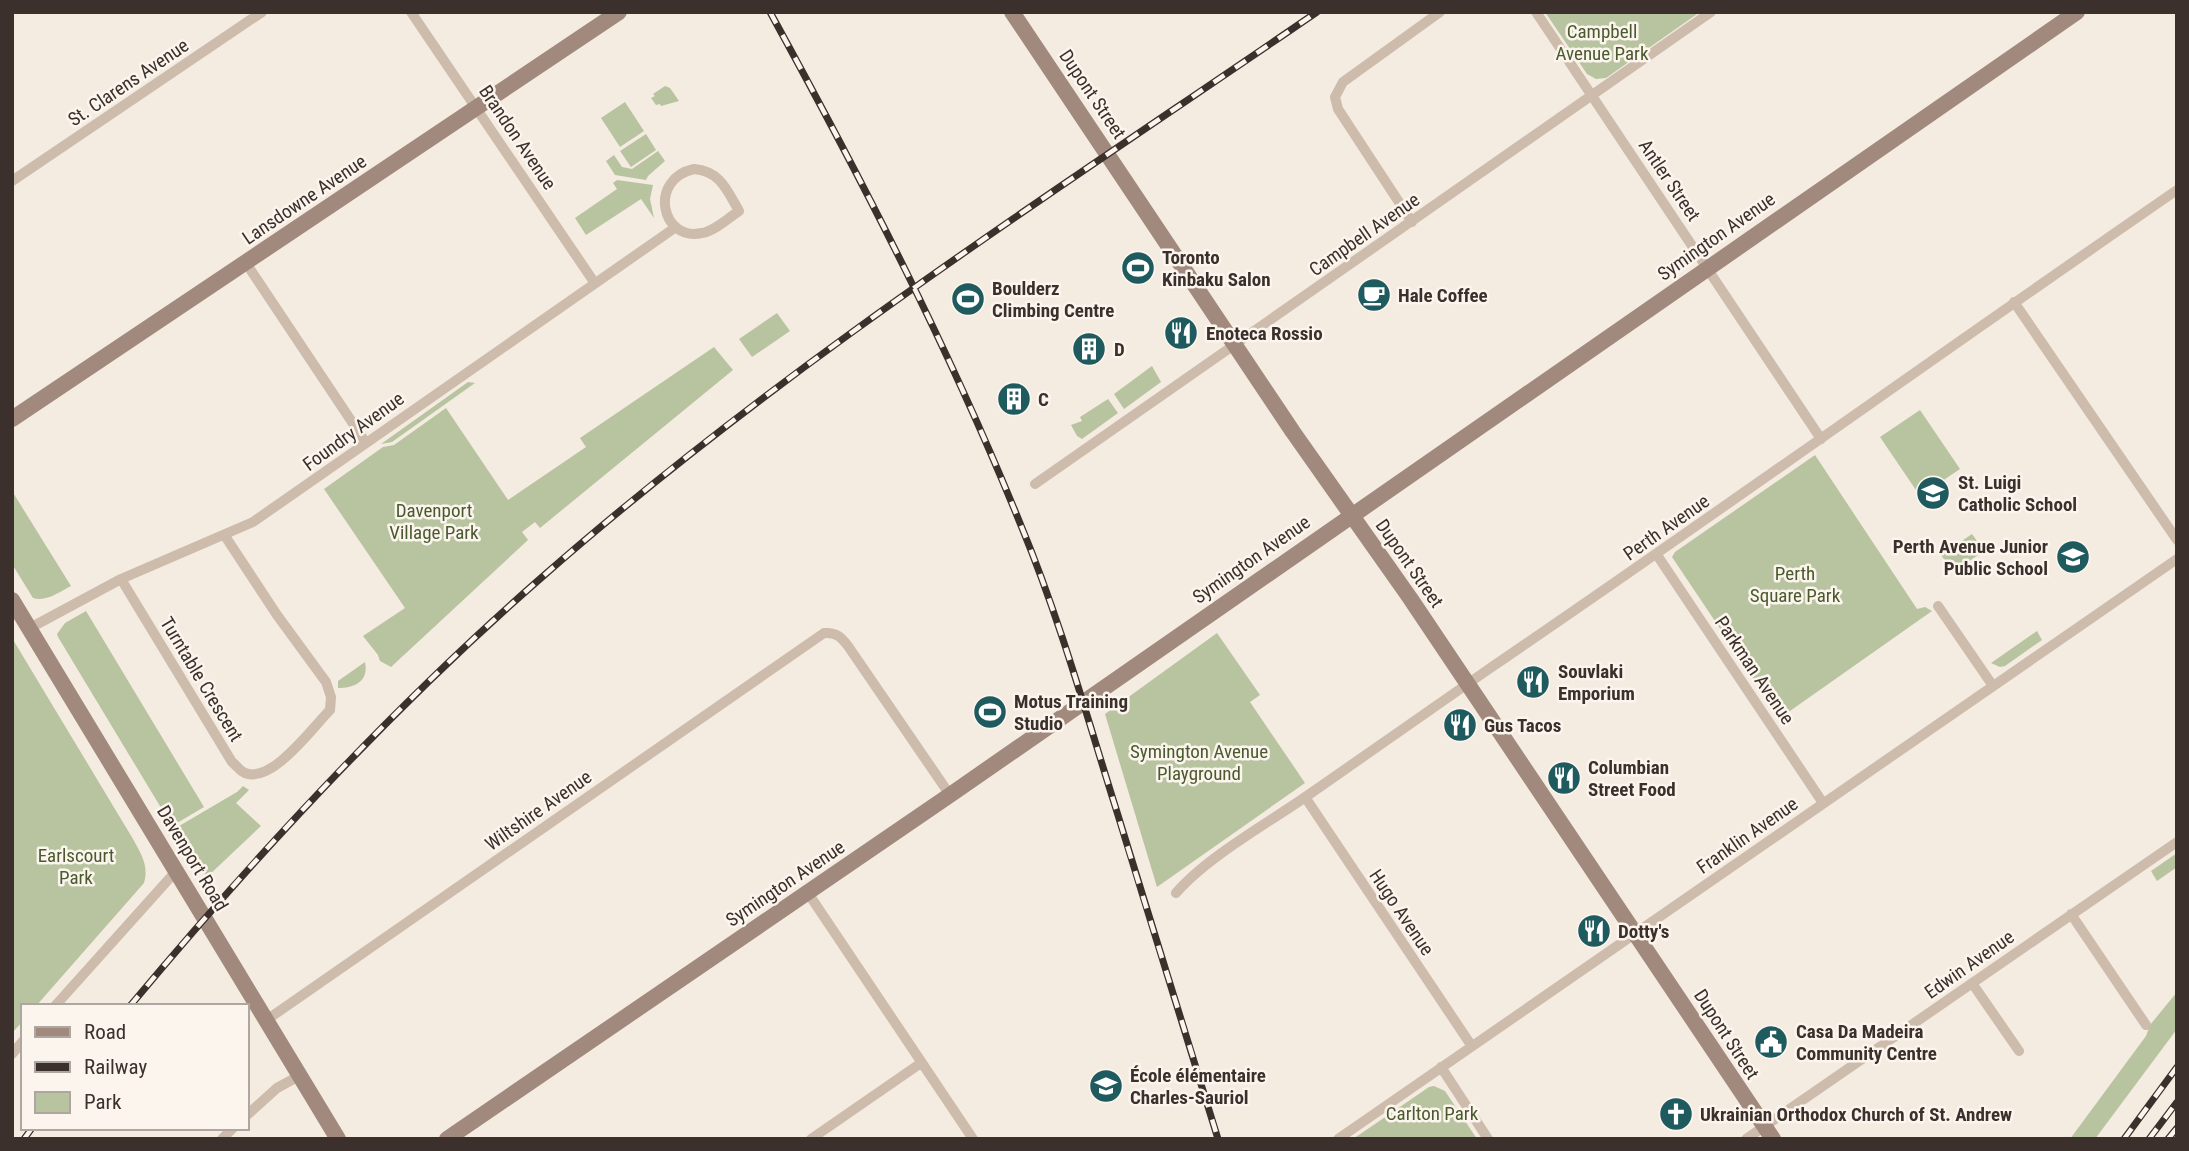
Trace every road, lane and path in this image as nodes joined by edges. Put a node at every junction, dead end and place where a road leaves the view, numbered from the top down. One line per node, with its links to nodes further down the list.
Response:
1 (262, 12): 11 (street, St. Clarens Avenue)
2 (411, 12): 10 (street, Brandon Avenue)
3 (619, 12): 10 (street, Lansdowne Avenue)
4 (1012, 12): 19 (street, Dupont Street)
5 (1440, 12): 13 (street)
6 (1536, 12): 9 (street, Antler Street)
7 (1712, 12): 9 (street, Campbell Avenue)
8 (2077, 12): 16 (street, Symington Avenue)
9 (1592, 95): 13 (street, Campbell Avenue); 16 (street, Antler Street)
10 (477, 108): 15 (street, Lansdowne Avenue); 17 (street, Brandon Avenue)
11 (12, 181)
12 (2177, 190): 18 (street, Perth Avenue)
13 (1412, 222): 19 (street, Campbell Avenue)
14 (676, 227): 14 (street); 17 (street, Foundry Avenue)
15 (246, 263): 20 (street, Lansdowne Avenue); 22 (street)
16 (1708, 267): 21 (street, Antler Street); 24 (street, Symington Avenue)
17 (594, 282): 22 (street, Foundry Avenue)
18 (2014, 302): 21 (street, Perth Avenue); 26 (street)
19 (1236, 344): 23 (street, Campbell Avenue); 24 (street, Dupont Street)
20 (12, 419)
21 (1821, 439): 27 (street, Perth Avenue)
22 (366, 443): 25 (street, Foundry Avenue)
23 (1035, 484)
24 (1352, 514): 33 (street, Dupont Street); 35 (street, Symington Avenue)
25 (225, 536): 29 (street, Foundry Avenue); 29 (street, Turntable Crescent)
26 (2177, 540)
27 (1657, 555): 33 (street, Perth Avenue); 37 (street, Parkman Avenue)
28 (2177, 559): 34 (street, Franklin Avenue)
29 (121, 579): 32 (street, Foundry Avenue)
30 (12, 600): 32 (street, Davenport Road)
31 (1938, 606): 34 (street)
32 (30, 628): 39 (street, Davenport Road)
33 (1467, 684): 36 (street, Perth Avenue); 43 (street, Dupont Street)
34 (1993, 686): 37 (street, Franklin Avenue)
35 (950, 795): 40 (street, Symington Avenue); 46 (street, Wiltshire Avenue)
36 (1305, 797): 41 (street, Perth Avenue); 48 (street, Hugo Avenue)
37 (1823, 803): 43 (street, Franklin Avenue)
38 (2177, 842): 42 (street, Edwin Avenue)
39 (177, 870): 45 (street); 46 (street, Davenport Road)
40 (808, 893): 50 (street); 56 (street, Symington Avenue)
41 (1176, 893)
42 (2071, 914): 44 (street, Edwin Avenue); 47 (street)
43 (1636, 934): 48 (street, Franklin Avenue); 54 (street, Dupont Street)
44 (1972, 983): 49 (street); 54 (street, Edwin Avenue)
45 (57, 1004)
46 (265, 1021): 52 (street, Davenport Road)
47 (2146, 1025)
48 (1471, 1045): 51 (street, Franklin Avenue)
49 (2020, 1051)
50 (921, 1063): 57 (street); 58 (street)
51 (1441, 1067): 59 (street, Franklin Avenue); 60 (street)
52 (299, 1076): 53 (street); 55 (street, Davenport Road)
53 (248, 1114)
54 (1768, 1133): 61 (street, Edwin Avenue)
55 (338, 1139)
56 (447, 1139)
57 (811, 1139)
58 (972, 1139)
59 (1338, 1139)
60 (1488, 1139)
61 (1746, 1139)

